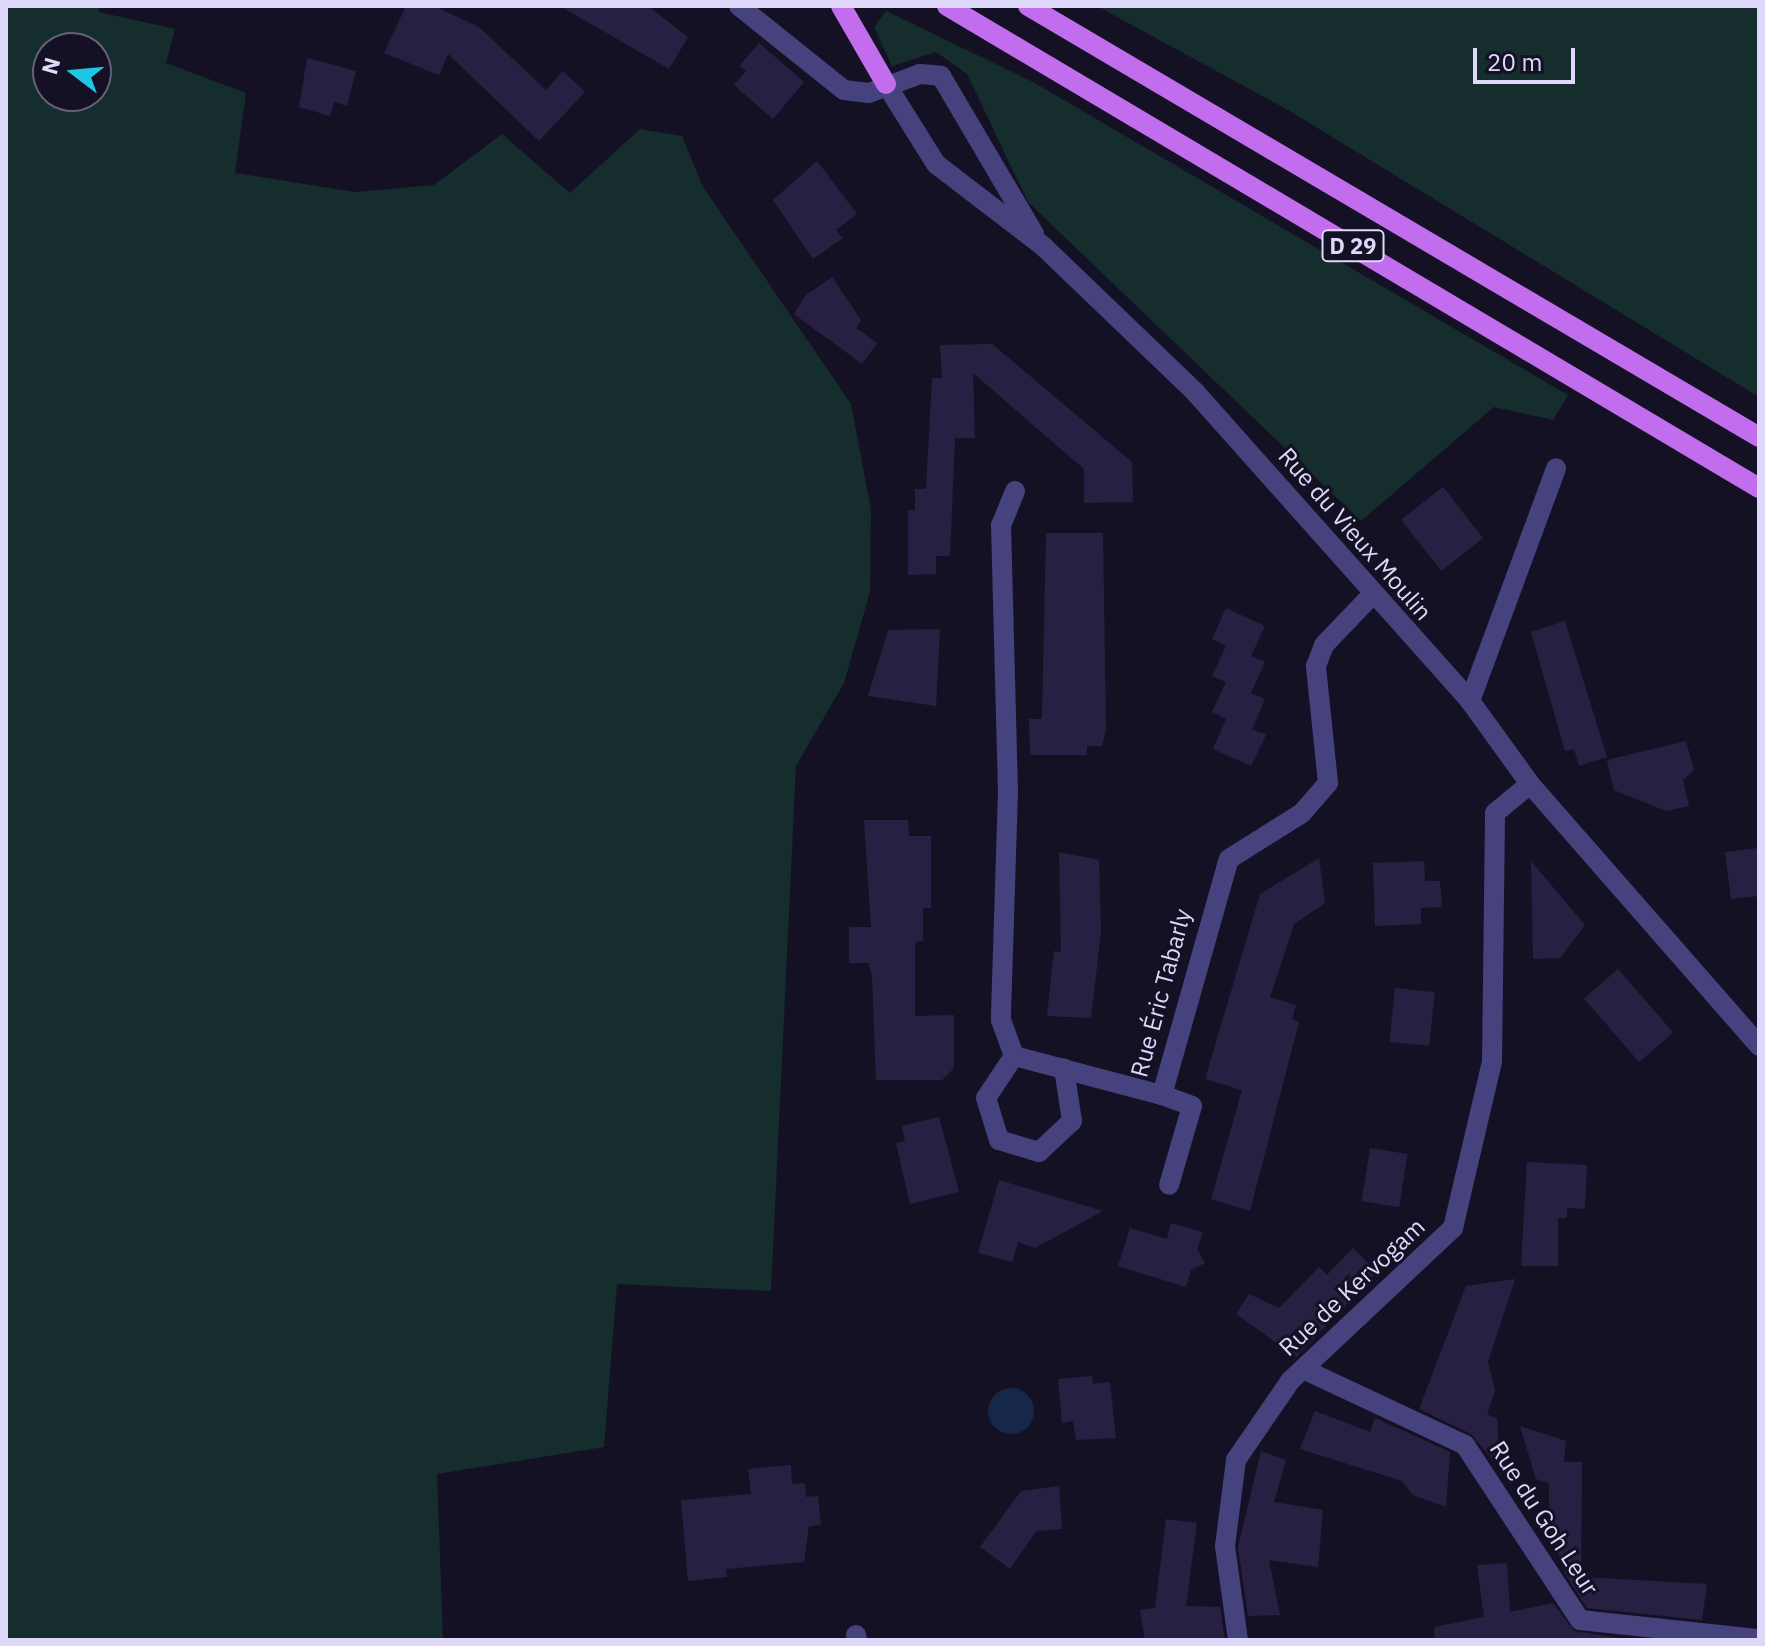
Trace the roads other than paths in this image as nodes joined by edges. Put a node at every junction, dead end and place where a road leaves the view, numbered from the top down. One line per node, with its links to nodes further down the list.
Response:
1 (739, 6): 5 (street)
2 (841, 6): 5 (main road)
3 (947, 6): 9 (main road, D 29)
4 (1028, 6): 7 (main road, D 29)
5 (886, 84): 6 (street, Rue du Vieux Moulin); 6 (street)
6 (1044, 247): 11 (street, Rue du Vieux Moulin)
7 (1759, 437)
8 (1556, 468): 12 (street)
9 (1759, 488)
10 (1015, 491): 15 (street)
11 (1372, 595): 12 (street, Rue du Vieux Moulin); 17 (street, Rue Éric Tabarly)
12 (1470, 701): 13 (street, Rue du Vieux Moulin)
13 (1530, 784): 14 (street, Rue du Vieux Moulin); 19 (street, Rue de Kervogam)
14 (1759, 1046)
15 (1014, 1056): 16 (street, Rue Éric Tabarly); 16 (street)
16 (1064, 1069): 17 (street, Rue Éric Tabarly)
17 (1162, 1095): 18 (street)
18 (1169, 1185)
19 (1303, 1369): 20 (street, Rue du Goh Leur); 21 (street, Rue de Kervogam)
20 (1759, 1639)
21 (1238, 1640)

